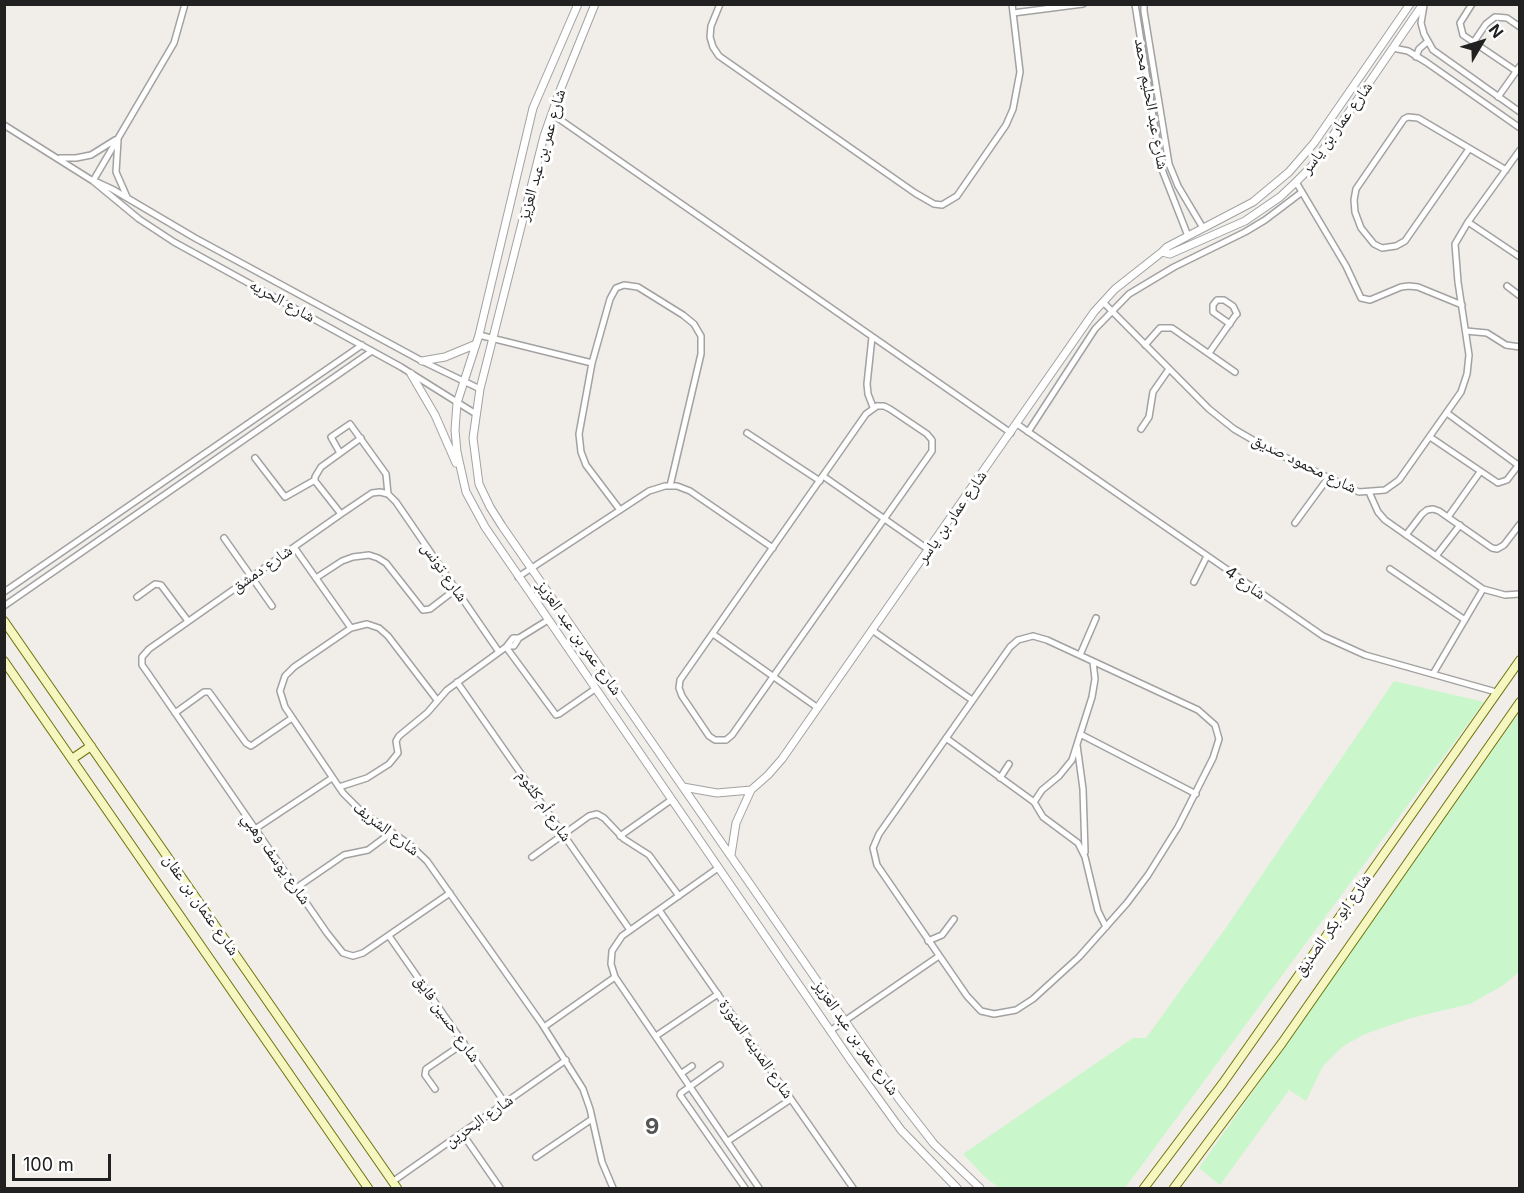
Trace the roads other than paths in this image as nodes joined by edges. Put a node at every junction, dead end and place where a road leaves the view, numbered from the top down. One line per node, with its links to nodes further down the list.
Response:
1 (185, 4): 25 (street)
2 (578, 4): 50 (street, شارع عمر بن عبد العزيز)
3 (595, 4): 22 (street, شارع عمر بن عبد العزيز)
4 (720, 4): 13 (street)
5 (1012, 4): 13 (street)
6 (1083, 4): 13 (street)
7 (1126, 4): 11 (street)
8 (1410, 4): 36 (street, شارع عمار بن ياسر)
9 (1424, 4): 15 (street); 17 (street, شارع عمار بن ياسر)
10 (1472, 4): 16 (street)
11 (1134, 6): 12 (street); 31 (street, شارع عبد الحليم محمد)
12 (1144, 8): 30 (street, شارع عبد الحليم محمد)
13 (1013, 13)
14 (1519, 26): 16 (street)
15 (1427, 42): 18 (street); 20 (street)
16 (1473, 43): 19 (street)
17 (1393, 48): 18 (street); 33 (street, شارع عمار بن ياسر)
18 (1416, 57): 24 (street)
19 (1518, 68): 20 (street)
20 (1498, 97): 21 (street)
21 (1519, 109)
22 (552, 114): 51 (street); 52 (street, شارع عمر بن عبد العزيز)
23 (4, 125): 28 (street, شارع الحريه)
24 (1520, 128)
25 (119, 138): 28 (street); 32 (street); 35 (street)
26 (1469, 149): 26 (street); 29 (street)
27 (1520, 150): 29 (street, شارع محمود صديق)
28 (60, 158): 32 (street, شارع الحريه)
29 (1506, 170): 38 (street, شارع محمود صديق)
30 (1173, 176): 31 (street); 39 (street, شارع عبد الحليم محمد)
31 (1165, 179): 40 (street, شارع عبد الحليم محمد)
32 (93, 181): 35 (street, شارع الحريه); 53 (street, شارع الحريه)
33 (1296, 182): 34 (street); 37 (street, شارع عمار بن ياسر)
34 (1302, 192): 46 (street); 47 (street)
35 (128, 199): 59 (street, شارع الحريه)
36 (1239, 210): 37 (street); 39 (street, شارع عمار بن ياسر)
37 (1245, 221): 41 (street, شارع عمار بن ياسر)
38 (1468, 222): 42 (street); 46 (street, شارع محمود صديق)
39 (1203, 228): 40 (street, شارع عمار بن ياسر)
40 (1188, 236): 41 (street, شارع عمار بن ياسر)
41 (1162, 252): 45 (street, شارع عمار بن ياسر)
42 (1520, 257)
43 (1507, 286): 44 (street)
44 (1520, 296)
45 (1103, 302): 47 (street, شارع محمود صديق); 74 (street, شارع عمار بن ياسر)
46 (1462, 306): 49 (street, شارع محمود صديق)
47 (1111, 310): 55 (street, شارع محمود صديق); 76 (street)
48 (1230, 324): 48 (street); 58 (street)
49 (1466, 332): 56 (street); 71 (street, شارع محمود صديق)
50 (478, 335): 52 (street); 54 (street, شارع عمر بن عبد العزيز)
51 (872, 337): 69 (street); 78 (street)
52 (494, 339): 60 (street); 65 (street, شارع عمر بن عبد العزيز)
53 (362, 345): 57 (street, شارع الحريه); 66 (street)
54 (474, 345): 59 (street); 64 (street, شارع عمر بن عبد العزيز)
55 (1145, 345): 58 (street); 61 (street, شارع محمود صديق)
56 (1520, 347)
57 (372, 351): 63 (street, شارع الحريه); 68 (street)
58 (1209, 353): 62 (street)
59 (422, 361): 64 (street, شارع الحريه)
60 (592, 363): 89 (street); 92 (street)
61 (1169, 369): 75 (street); 87 (street, شارع محمود صديق)
62 (1235, 372)
63 (411, 374): 67 (street, شارع الحريه); 85 (street)
64 (463, 380): 65 (street, شارع الحريه); 67 (street, شارع عمر بن عبد العزيز)
65 (480, 389): 72 (street, شارع عمر بن عبد العزيز)
66 (286, 398): 68 (street); 70 (street)
67 (458, 403): 72 (street, شارع الحريه); 85 (street, شارع عمر بن عبد العزيز)
68 (292, 406): 73 (street)
69 (873, 407): 86 (street); 95 (street)
70 (265, 412): 73 (street); 101 (street)
71 (1446, 413): 79 (street, شارع محمود صديق); 83 (street)
72 (476, 414): 110 (street, شارع عمر بن عبد العزيز)
73 (271, 421): 104 (street)
74 (1017, 424): 76 (street, شارع 4); 78 (street, شارع عمار بن ياسر)
75 (1141, 429)
76 (1028, 432): 107 (street, شارع 4)
77 (747, 433): 86 (street)
78 (1011, 433): 105 (street, شارع عمار بن ياسر)
79 (1430, 437): 84 (street); 90 (street, شارع محمود صديق)
80 (361, 438): 81 (street); 81 (street); 91 (street)
81 (340, 453): 88 (street)
82 (255, 458): 88 (street)
83 (1519, 464): 84 (street)
84 (1480, 472): 94 (street)
85 (461, 474): 113 (street, شارع عمر بن عبد العزيز)
86 (821, 478): 95 (street); 103 (street)
87 (1328, 478): 90 (street, شارع محمود صديق); 96 (street)
88 (315, 480): 93 (street)
89 (670, 486): 92 (street); 103 (street)
90 (1369, 492): 99 (street)
91 (388, 494): 93 (street, شارع دمشق); 116 (street, شارع تونس)
92 (620, 510): 110 (street)
93 (341, 514): 102 (street, شارع دمشق)
94 (1448, 517): 98 (street); 99 (street)
95 (885, 519): 105 (street); 139 (street)
96 (1295, 523)
97 (1520, 524): 98 (street)
98 (1460, 525): 108 (street)
99 (1406, 535): 108 (street)
100 (224, 538): 112 (street)
101 (80, 540): 104 (street); 106 (street)
102 (294, 547): 112 (street, شارع دمشق); 114 (street)
103 (773, 548): 130 (street)
104 (86, 549): 109 (street)
105 (929, 550): 129 (street, شارع عمار بن ياسر)
106 (58, 555): 109 (street); 118 (street)
107 (1207, 556): 115 (street); 138 (street, شارع 4)
108 (1436, 556): 117 (street)
109 (65, 564): 121 (street)
110 (531, 568): 113 (street); 158 (street, شارع عمر بن عبد العزيز)
111 (1390, 569): 125 (street)
112 (251, 577): 122 (street); 127 (street, شارع دمشق)
113 (518, 577): 124 (street, شارع عمر بن عبد العزيز)
114 (316, 578): 116 (street); 128 (street)
115 (1194, 582)
116 (456, 589): 132 (street, شارع تونس)
117 (1484, 589): 119 (street); 125 (street)
118 (4, 592)
119 (1520, 594)
120 (137, 597): 127 (street)
121 (4, 606)
122 (272, 606)
123 (1096, 618): 133 (street)
124 (548, 620): 131 (street); 141 (street, شارع عمر بن عبد العزيز)
125 (1465, 620): 138 (street)
126 (4, 621): 152 (main road, شارع عثمان بن عفان)
127 (188, 621): 134 (street, شارع دمشق)
128 (351, 628): 143 (street); 148 (street, شارع الشريف)
129 (872, 630): 144 (street); 146 (street, شارع عمار بن ياسر)
130 (712, 634): 139 (street); 139 (street)
131 (507, 647): 132 (street); 141 (street)
132 (500, 652): 140 (street)
133 (1080, 655): 137 (street); 144 (street)
134 (142, 657): 147 (street, شارع يوسف وهبي)
135 (1520, 660): 142 (main road, شارع ابو بكر الصديق)
136 (4, 661): 153 (main road, شارع عثمان بن عفان)
137 (1093, 662): 149 (street); 160 (street)
138 (1434, 674): 142 (street, شارع 4)
139 (774, 677): 146 (street)
140 (457, 682): 143 (street); 165 (street, شارع أم كلثوم)
141 (595, 689): 161 (street, شارع عمر بن عبد العزيز)
142 (1496, 692): 209 (main road, شارع ابو بكر الصديق)
143 (437, 700): 157 (street)
144 (972, 700): 150 (street)
145 (1520, 702): 210 (main road, شارع ابو بكر الصديق)
146 (818, 708): 159 (street, شارع عمار بن ياسر)
147 (175, 713): 148 (street); 163 (street, شارع يوسف وهبي)
148 (292, 718): 155 (street, شارع الشريف)
149 (1080, 734): 151 (street); 160 (street)
150 (946, 738): 156 (street); 179 (street)
151 (1076, 744): 162 (street); 169 (street)
152 (91, 746): 153 (main road); 200 (main road, شارع عثمان بن عفان)
153 (72, 759): 201 (main road, شارع عثمان بن عفان)
154 (1009, 764): 156 (street)
155 (332, 778): 157 (street, شارع الشريف); 163 (street)
156 (1000, 778): 162 (street)
157 (339, 787): 164 (street, شارع الشريف)
158 (682, 787): 159 (street); 167 (street, شارع عمر بن عبد العزيز)
159 (751, 790): 167 (street, شارع عمار بن ياسر)
160 (1196, 794): 176 (street)
161 (671, 800): 166 (street); 170 (street, شارع عمر بن عبد العزيز)
162 (1034, 802): 169 (street)
163 (255, 829): 171 (street, شارع يوسف وهبي)
164 (392, 832): 171 (street); 172 (street, شارع الشريف)
165 (564, 834): 166 (street); 168 (street); 177 (street, شارع أم كلثوم)
166 (620, 836): 173 (street)
167 (731, 856): 183 (street, شارع عمر بن عبد العزيز)
168 (532, 857)
169 (1085, 857): 176 (street)
170 (718, 868): 173 (street); 185 (street, شارع عمر بن عبد العزيز)
171 (296, 888): 178 (street, شارع يوسف وهبي)
172 (450, 893): 178 (street, شارع يوسف وهبي); 184 (street, شارع الشريف)
173 (679, 896): 174 (street)
174 (659, 910): 177 (street); 182 (street, شارع المدينه المنورة)
175 (954, 919): 179 (street)
176 (1106, 927): 180 (street)
177 (630, 930): 181 (street)
178 (389, 936): 187 (street, شارع حسين فايق)
179 (928, 941): 180 (street)
180 (939, 956): 183 (street)
181 (615, 977): 184 (street); 186 (street)
182 (718, 994): 186 (street); 194 (street, شارع المدينه المنورة)
183 (844, 1021): 185 (street); 208 (street, شارع عمر بن عبد العزيز)
184 (544, 1027): 188 (street, شارع الشريف)
185 (830, 1031): 207 (street, شارع عمر بن عبد العزيز)
186 (656, 1036): 191 (street)
187 (464, 1043): 193 (street); 195 (street, شارع حسين فايق)
188 (566, 1060): 195 (street, شارع البحرين); 196 (street, شارع الشريف)
189 (720, 1065): 192 (street)
190 (692, 1066): 191 (street)
191 (682, 1073): 192 (street)
192 (691, 1086): 198 (street); 204 (street)
193 (435, 1089)
194 (791, 1099): 198 (street); 206 (street, شارع المدينه المنورة)
195 (505, 1103): 197 (street, شارع البحرين)
196 (592, 1119): 199 (street); 203 (street, شارع الشريف)
197 (462, 1133): 200 (street, شارع البحرين); 202 (street)
198 (728, 1141): 205 (street)
199 (536, 1157)
200 (394, 1185)
201 (368, 1188)
202 (500, 1188)
203 (614, 1188)
204 (745, 1188)
205 (759, 1188)
206 (853, 1188)
207 (957, 1188)
208 (980, 1188)
209 (1144, 1188)
210 (1174, 1188)

